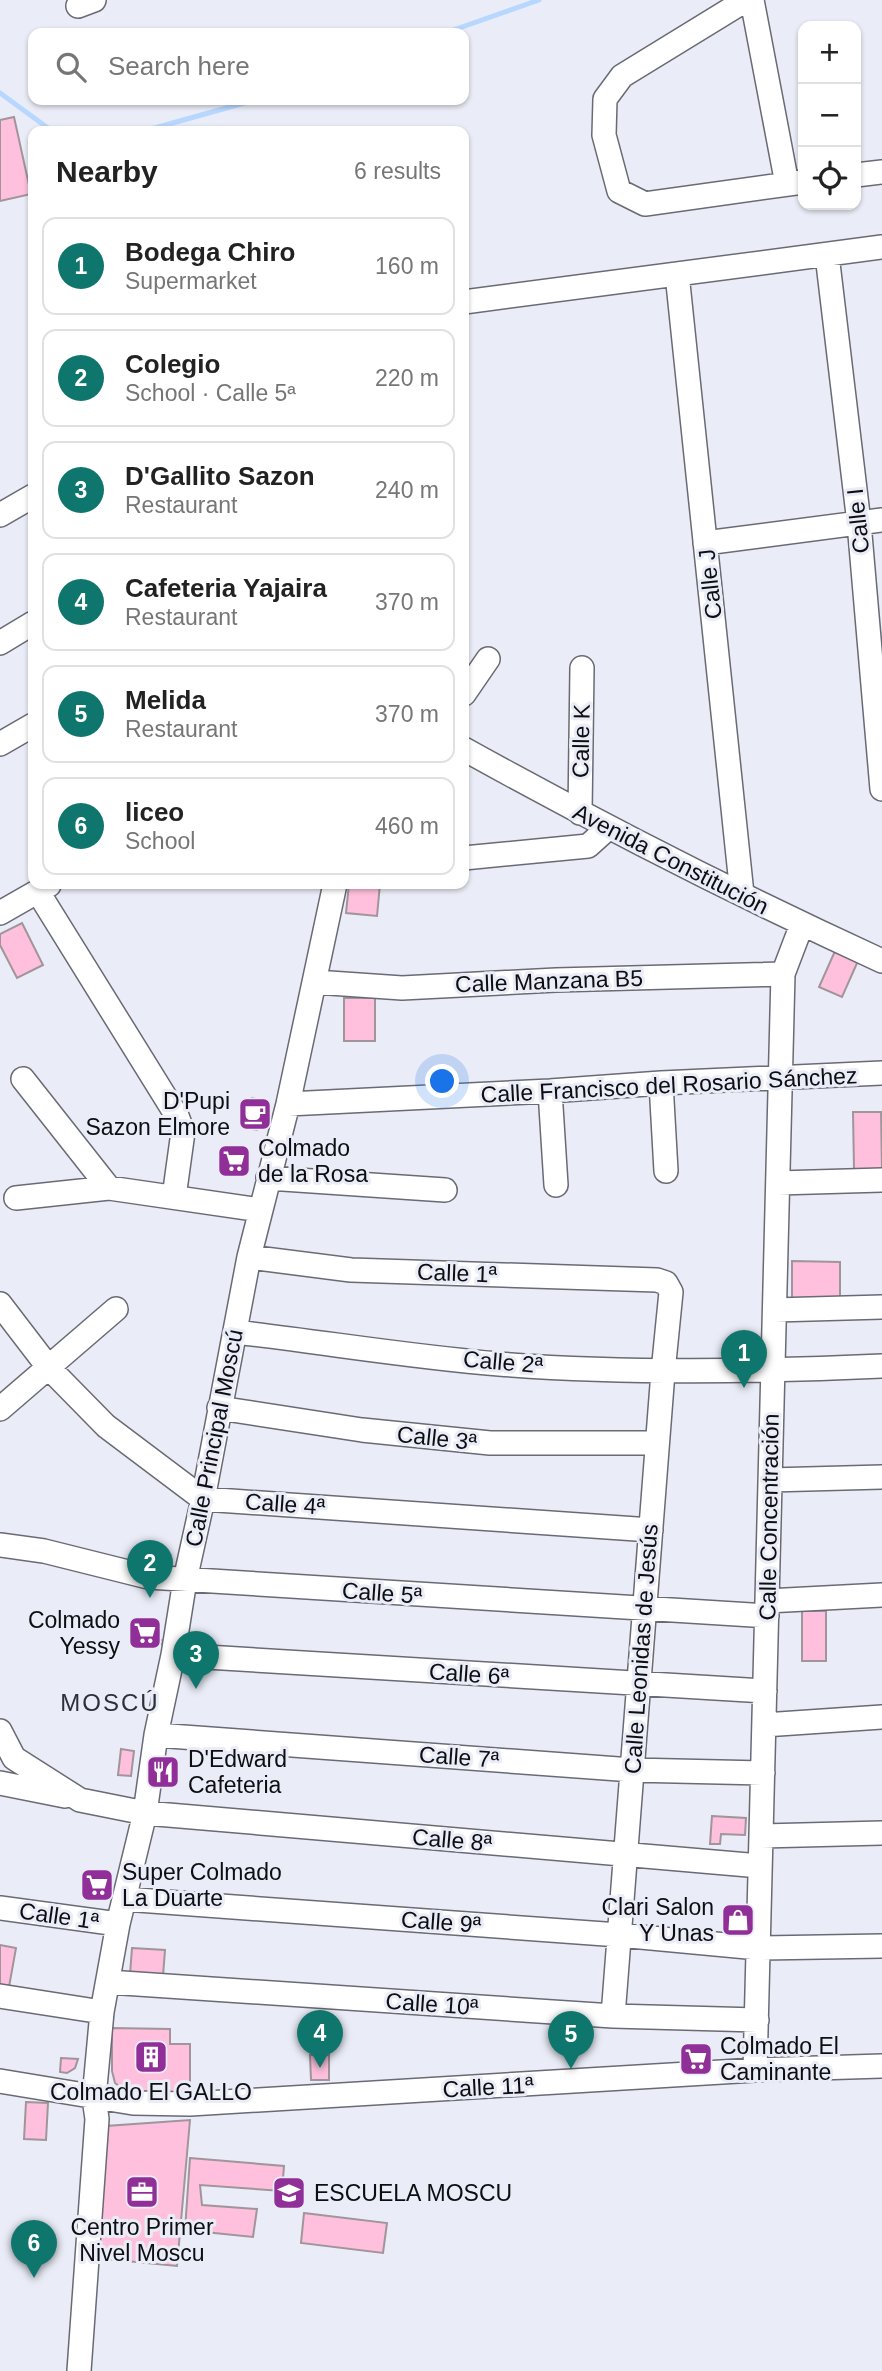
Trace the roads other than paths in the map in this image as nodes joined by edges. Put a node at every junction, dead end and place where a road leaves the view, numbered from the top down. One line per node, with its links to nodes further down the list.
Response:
1 (746, 0): 5 (street)
2 (752, 0): 5 (street)
3 (882, 172): 4 (street)
4 (861, 174)
5 (795, 183)
6 (882, 247): 7 (street)
7 (827, 254): 8 (street); 13 (street, Calle I)
8 (677, 274): 9 (street); 14 (street, Calle J)
9 (469, 301)
10 (28, 499): 11 (street)
11 (0, 515)
12 (882, 520): 13 (street)
13 (859, 523): 14 (street); 23 (street, Calle I)
14 (705, 543): 30 (street, Calle J)
15 (28, 626): 16 (street)
16 (0, 643)
17 (488, 659): 19 (street)
18 (582, 668): 24 (street, Calle K)
19 (469, 687)
20 (28, 728): 21 (street)
21 (0, 744)
22 (469, 752): 24 (street, Avenida Constitución)
23 (882, 789)
24 (580, 813): 25 (street, Avenida Constitución)
25 (608, 828): 26 (street); 30 (street, Avenida Constitución)
26 (469, 858)
27 (42, 889): 31 (street)
28 (45, 889): 49 (street)
29 (334, 889): 35 (street, Calle Principal Moscú)
30 (742, 894): 32 (street, Avenida Constitución)
31 (0, 913)
32 (802, 924): 33 (street, Avenida Constitución); 34 (street, Calle Concentración)
33 (882, 961)
34 (783, 974): 35 (street, Calle Manzana B5); 38 (street, Calle Concentración)
35 (315, 982): 41 (street, Calle Principal Moscú)
36 (882, 1073): 38 (street, Calle Francisco del Rosario Sánchez)
37 (23, 1079): 47 (street)
38 (780, 1079): 39 (street, Calle Francisco del Rosario Sánchez); 45 (street, Calle Concentración)
39 (661, 1083): 40 (street, Calle Francisco del Rosario Sánchez); 42 (street)
40 (550, 1091): 41 (street, Calle Francisco del Rosario Sánchez); 46 (street)
41 (288, 1104): 43 (street, Calle Principal Moscú)
42 (666, 1171)
43 (268, 1178): 48 (street); 51 (street, Calle Principal Moscú)
44 (882, 1180): 45 (street)
45 (778, 1183): 57 (street, Calle Concentración)
46 (556, 1185)
47 (109, 1188): 49 (street); 50 (street)
48 (445, 1190)
49 (174, 1197): 51 (street)
50 (16, 1198)
51 (261, 1210): 52 (street, Calle Principal Moscú)
52 (248, 1257): 53 (street, Calle 1ª); 58 (street, Calle Principal Moscú)
53 (666, 1283): 62 (street, Calle Leonidas de Jesús)
54 (882, 1307): 57 (street)
55 (116, 1309): 60 (street)
56 (2, 1310): 60 (street)
57 (775, 1310): 61 (street, Calle Concentración)
58 (235, 1332): 62 (street, Calle 2ª); 63 (street, Calle Principal Moscú)
59 (882, 1366): 61 (street, Calle 2ª)
60 (49, 1368): 64 (street); 68 (street)
61 (773, 1371): 62 (street, Calle 2ª); 67 (street, Calle Concentración)
62 (663, 1372): 65 (street, Calle Leonidas de Jesús)
63 (219, 1408): 65 (street, Calle 3ª); 68 (street, Calle Principal Moscú)
64 (0, 1409)
65 (657, 1444): 69 (street, Calle Leonidas de Jesús)
66 (882, 1476): 67 (street)
67 (770, 1480): 73 (street, Calle Concentración)
68 (203, 1499): 69 (street, Calle 4ª); 71 (street, Calle Principal Moscú)
69 (650, 1530): 74 (street, Calle Leonidas de Jesús)
70 (0, 1545): 71 (street, Calle 5ª)
71 (185, 1580): 74 (street, Calle 5ª); 75 (street, Calle Principal Moscú)
72 (882, 1595): 73 (street, Calle 5ª)
73 (767, 1609): 74 (street, Calle 5ª); 77 (street, Calle Concentración)
74 (644, 1610): 76 (street, Calle Leonidas de Jesús)
75 (173, 1655): 76 (street, Calle 6ª); 81 (street, Calle Principal Moscú)
76 (638, 1685): 77 (street, Calle 6ª); 82 (street, Calle Leonidas de Jesús)
77 (765, 1691): 79 (street, Calle Concentración)
78 (882, 1717): 79 (street)
79 (764, 1725): 83 (street, Calle Concentración)
80 (0, 1731): 85 (street)
81 (156, 1735): 82 (street, Calle 7ª); 86 (street, Calle Principal Moscú)
82 (632, 1770): 83 (street, Calle 7ª); 89 (street, Calle Leonidas de Jesús)
83 (763, 1773): 88 (street, Calle Concentración)
84 (0, 1783): 85 (street, Calle 8ª)
85 (80, 1800): 86 (street, Calle 8ª)
86 (145, 1813): 89 (street, Calle 8ª); 91 (street, Calle Principal Moscú)
87 (882, 1833): 88 (street)
88 (761, 1836): 90 (street, Calle Concentración)
89 (625, 1856): 90 (street, Calle 8ª); 94 (street, Calle Leonidas de Jesús)
90 (760, 1866): 96 (street, Calle Concentración)
91 (124, 1899): 93 (street, Calle Principal Moscú); 94 (street, Calle 9ª)
92 (0, 1908): 93 (street, Calle 1ª)
93 (118, 1924): 97 (street, Calle Principal Moscú)
94 (619, 1935): 96 (street, Calle 9ª); 100 (street, Calle Leonidas de Jesús)
95 (882, 1946): 96 (street, Calle 9ª)
96 (758, 1948): 101 (street, Calle Concentración)
97 (108, 1982): 99 (street, Calle Principal Moscú); 100 (street, Calle 10ª)
98 (0, 1996): 99 (street)
99 (102, 2012): 105 (street, Calle Principal Moscú)
100 (612, 2016): 101 (street, Calle 10ª)
101 (757, 2020): 103 (street, Calle Concentración)
102 (882, 2066): 103 (street, Calle 11ª)
103 (755, 2070): 105 (street, Calle 11ª)
104 (0, 2081): 105 (street)
105 (94, 2098): 106 (street, Calle Principal Moscú)
106 (79, 2371)

